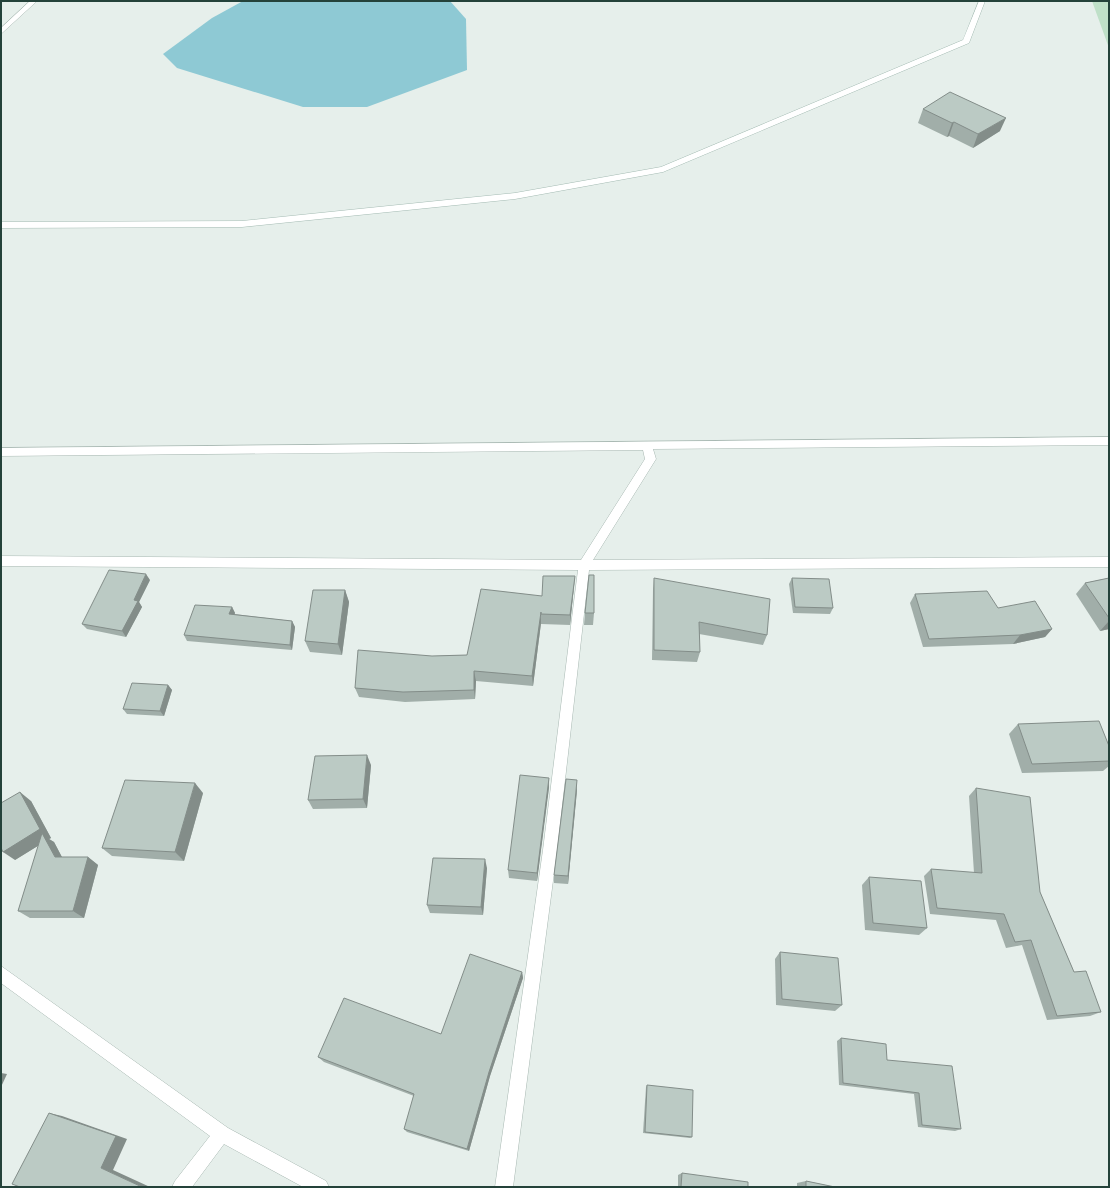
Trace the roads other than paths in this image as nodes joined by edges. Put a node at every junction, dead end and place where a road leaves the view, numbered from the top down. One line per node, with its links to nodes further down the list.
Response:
1 (34, 1): 3 (street)
2 (982, 1): 4 (street)
3 (1, 32)
4 (1, 225)
5 (1109, 441): 6 (street)
6 (647, 446): 7 (street); 10 (street)
7 (1, 452)
8 (1, 561): 10 (street)
9 (1109, 562): 10 (street)
10 (584, 565): 15 (street)
11 (1, 974): 12 (street)
12 (222, 1134): 13 (street); 14 (street)
13 (181, 1187)
14 (320, 1187)
15 (504, 1187)

